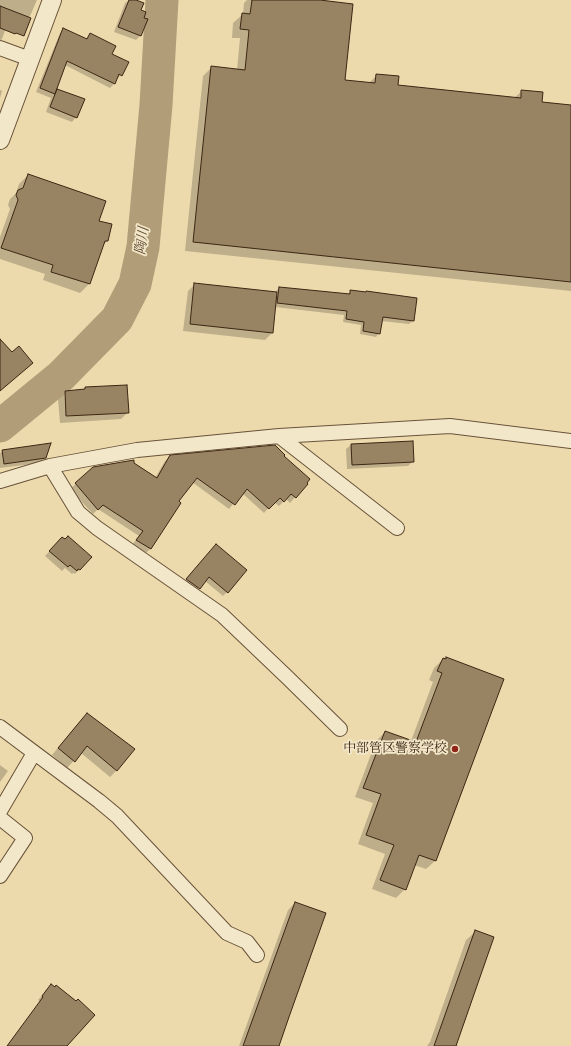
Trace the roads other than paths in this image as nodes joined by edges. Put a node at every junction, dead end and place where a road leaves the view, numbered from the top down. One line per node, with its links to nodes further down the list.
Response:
1 (52, 0): 3 (street)
2 (0, 48): 3 (street)
3 (30, 59): 4 (street)
4 (0, 140)
5 (279, 436): 6 (street); 7 (street); 9 (street)
6 (571, 441)
7 (50, 466): 8 (street); 11 (street)
8 (0, 481)
9 (396, 528)
10 (0, 727): 12 (street)
11 (340, 730)
12 (34, 753): 13 (street); 16 (street)
13 (0, 811)
14 (0, 818): 15 (street)
15 (0, 876)
16 (257, 955)

